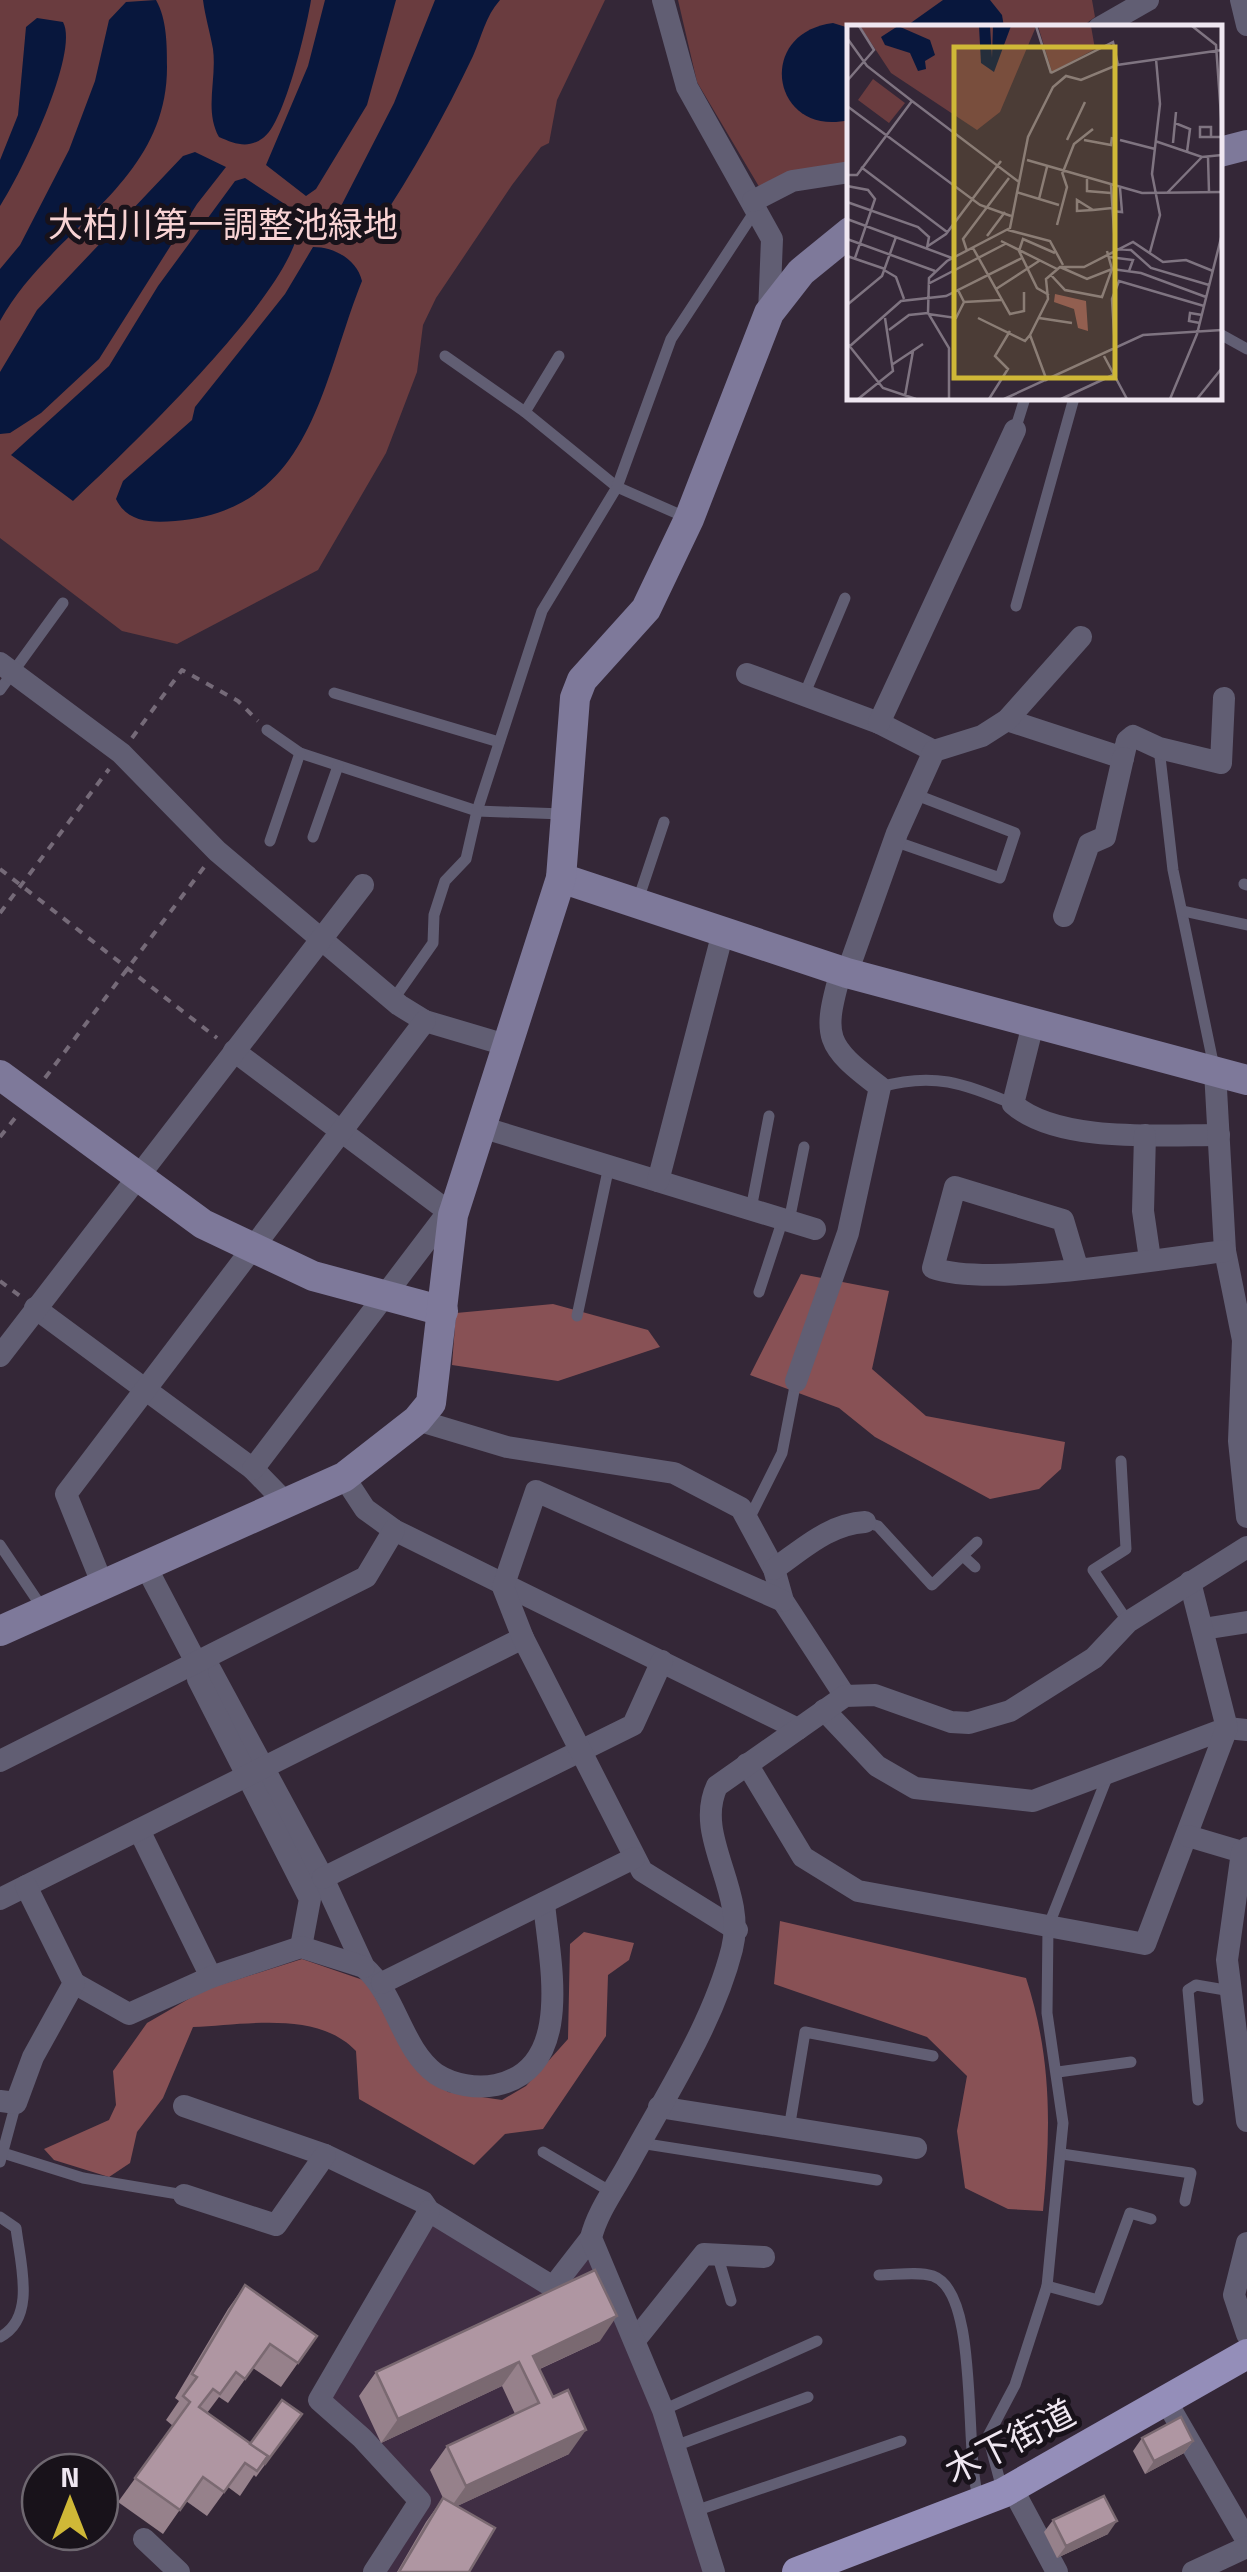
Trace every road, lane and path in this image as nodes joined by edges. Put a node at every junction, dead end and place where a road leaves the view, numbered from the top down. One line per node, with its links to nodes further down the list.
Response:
1 (663, 0): 9 (street)
2 (1148, 0): 4 (street)
3 (1240, 0): 5 (street)
4 (1104, 25)
5 (1247, 25)
6 (1247, 145): 7 (street)
7 (1222, 151)
8 (847, 172): 9 (street)
9 (755, 204): 11 (street); 20 (lane)
10 (847, 234): 11 (street)
11 (769, 312): 21 (street)
12 (1222, 335): 13 (lane)
13 (1247, 348)
14 (445, 356): 18 (lane)
15 (559, 356): 18 (lane)
16 (1023, 400): 19 (lane)
17 (1073, 400): 24 (lane)
18 (526, 412): 20 (lane)
19 (1015, 430): 32 (street)
20 (617, 487): 21 (lane); 34 (lane)
21 (689, 519): 42 (street)
22 (845, 598): 29 (lane)
23 (63, 603): 27 (lane)
24 (1016, 606)
25 (1081, 637): 31 (street)
26 (747, 674): 29 (street)
27 (4, 675): 47 (street)
28 (334, 693): 34 (lane)
29 (805, 694): 32 (street)
30 (1224, 698): 35 (street)
31 (1007, 720): 36 (street); 38 (street)
32 (879, 723): 36 (street)
33 (268, 730): 37 (lane)
34 (499, 742): 41 (lane)
35 (1158, 748): 38 (street); 52 (lane)
36 (934, 752): 40 (street)
37 (300, 753): 39 (lane); 45 (lane)
38 (1123, 758): 53 (street)
39 (338, 766): 41 (lane); 44 (lane)
40 (914, 794): 46 (street); 46 (lane)
41 (478, 810): 42 (lane); 59 (lane)
42 (564, 814): 49 (street)
43 (664, 822): 51 (lane)
44 (312, 837)
45 (270, 841)
46 (894, 841): 58 (street)
47 (217, 851): 56 (street); 57 (path)
48 (0, 869): 57 (path)
49 (561, 878): 51 (street); 62 (street)
50 (363, 885): 56 (street)
51 (637, 903): 55 (street)
52 (1183, 911): 54 (lane); 64 (lane)
53 (1064, 916)
54 (1247, 925)
55 (723, 932): 58 (street); 79 (street)
56 (321, 939): 59 (street); 63 (street)
57 (129, 967): 63 (path); 68 (path)
58 (844, 972): 61 (street); 67 (street)
59 (393, 1000): 60 (street)
60 (426, 1021): 62 (street); 72 (street)
61 (1034, 1024): 64 (street); 69 (street)
62 (506, 1045): 71 (street)
63 (234, 1051): 72 (street); 78 (street)
64 (1215, 1071): 66 (street); 74 (street)
65 (0, 1075): 68 (street)
66 (1247, 1080)
67 (880, 1087): 69 (lane); 96 (street)
68 (30, 1098): 75 (path); 78 (street)
69 (1013, 1104): 73 (street)
70 (769, 1116): 80 (lane)
71 (480, 1128): 77 (street); 81 (street)
72 (342, 1130): 81 (street); 84 (street)
73 (1145, 1134): 74 (street); 85 (street)
74 (1219, 1134): 87 (street)
75 (0, 1137)
76 (804, 1147): 82 (lane)
77 (610, 1166): 79 (street); 92 (lane)
78 (136, 1178): 84 (street); 90 (street)
79 (658, 1181): 80 (street)
80 (750, 1209): 82 (street)
81 (451, 1213): 89 (street); 91 (street)
82 (786, 1220): 83 (street); 88 (lane)
83 (816, 1229)
84 (251, 1250): 89 (street); 97 (street)
85 (1150, 1260): 86 (street); 87 (street)
86 (1078, 1267): 86 (street)
87 (1234, 1267): 93 (street)
88 (759, 1292)
89 (383, 1297): 91 (street); 101 (street)
90 (36, 1308): 94 (street); 97 (street)
91 (444, 1311): 98 (street)
92 (577, 1316)
93 (1245, 1340): 95 (street)
94 (0, 1356)
95 (1244, 1379): 99 (street)
96 (796, 1382): 105 (lane)
97 (146, 1388): 101 (street); 118 (street)
98 (417, 1420): 102 (street); 105 (street)
99 (1243, 1442): 104 (street)
100 (1121, 1462): 122 (lane)
101 (253, 1470): 103 (street)
102 (344, 1477): 103 (street); 107 (street)
103 (287, 1504): 112 (street)
104 (1247, 1517)
105 (749, 1519): 115 (street)
106 (865, 1522): 111 (lane); 115 (street)
107 (394, 1530): 119 (street); 128 (street)
108 (978, 1542): 111 (lane)
109 (0, 1545): 121 (lane)
110 (1247, 1547): 113 (street)
111 (964, 1556): 114 (lane)
112 (144, 1563): 118 (street); 128 (street)
113 (1215, 1566): 116 (street); 117 (street)
114 (975, 1567)
115 (774, 1570): 120 (street)
116 (1247, 1571)
117 (1190, 1582): 122 (street); 124 (street)
118 (102, 1583): 121 (street)
119 (502, 1587): 120 (street); 126 (street); 127 (street)
120 (783, 1600): 129 (street)
121 (43, 1609): 125 (street)
122 (1128, 1622): 129 (street)
123 (1247, 1622): 124 (street)
124 (1203, 1629): 132 (street)
125 (0, 1631)
126 (523, 1638): 133 (street); 136 (street)
127 (662, 1661): 131 (street); 133 (street)
128 (198, 1664): 134 (street); 136 (street)
129 (845, 1696): 130 (street)
130 (824, 1710): 131 (street); 137 (street)
131 (798, 1729): 135 (street)
132 (1237, 1729): 137 (street); 139 (street)
133 (579, 1751): 141 (street); 142 (street)
134 (0, 1760)
135 (748, 1764): 146 (street); 147 (street)
136 (257, 1772): 138 (street); 142 (street); 148 (street)
137 (1110, 1772): 146 (lane)
138 (139, 1830): 143 (street); 150 (street)
139 (1188, 1836): 140 (street); 146 (street)
140 (1245, 1850): 153 (street)
141 (634, 1858): 145 (street); 147 (street)
142 (323, 1878): 149 (street)
143 (26, 1886): 144 (street); 152 (street)
144 (0, 1900)
145 (544, 1903): 151 (street); 151 (street)
146 (1048, 1927): 156 (lane)
147 (737, 1930): 160 (street)
148 (301, 1948): 149 (street); 150 (street)
149 (364, 1966): 151 (street)
150 (211, 1977): 152 (street)
151 (382, 1983)
152 (74, 1984): 158 (street)
153 (1230, 1991): 157 (lane); 161 (street)
154 (934, 2056): 162 (lane)
155 (1131, 2062): 156 (lane)
156 (1058, 2072): 166 (lane)
157 (1198, 2100)
158 (8, 2102): 168 (lane)
159 (184, 2106): 167 (street)
160 (659, 2107): 162 (street); 163 (street)
161 (1247, 2121)
162 (789, 2129): 164 (street)
163 (640, 2142): 169 (lane); 170 (street)
164 (916, 2148)
165 (542, 2152): 170 (lane)
166 (1062, 2154): 172 (lane); 181 (lane)
167 (325, 2155): 171 (street); 173 (street)
168 (1, 2157): 171 (lane)
169 (877, 2180)
170 (613, 2193): 176 (street)
171 (184, 2195)
172 (1186, 2200)
173 (430, 2211): 176 (street); 198 (street)
174 (0, 2218): 183 (lane)
175 (1151, 2219): 181 (lane)
176 (591, 2238): 184 (street)
177 (1247, 2244): 186 (street)
178 (717, 2254): 179 (street); 182 (lane); 184 (street)
179 (764, 2257)
180 (879, 2275): 192 (lane)
181 (1047, 2286): 192 (lane)
182 (731, 2301)
183 (0, 2337)
184 (636, 2339): 189 (street)
185 (817, 2341): 189 (lane)
186 (1247, 2350): 188 (main road, 木下街道)
187 (808, 2397): 191 (lane)
188 (1166, 2401): 192 (main road, 木下街道); 195 (street)
189 (663, 2410): 191 (street)
190 (901, 2441): 193 (lane)
191 (674, 2446): 193 (street)
192 (998, 2495): 196 (main road, 木下街道); 201 (street)
193 (695, 2511): 199 (street)
194 (144, 2539): 197 (street)
195 (1247, 2544): 202 (street)
196 (830, 2567): 200 (main road, 木下街道)
197 (179, 2572)
198 (374, 2572)
199 (714, 2572)
200 (797, 2572)
201 (1057, 2572)
202 (1193, 2572)

